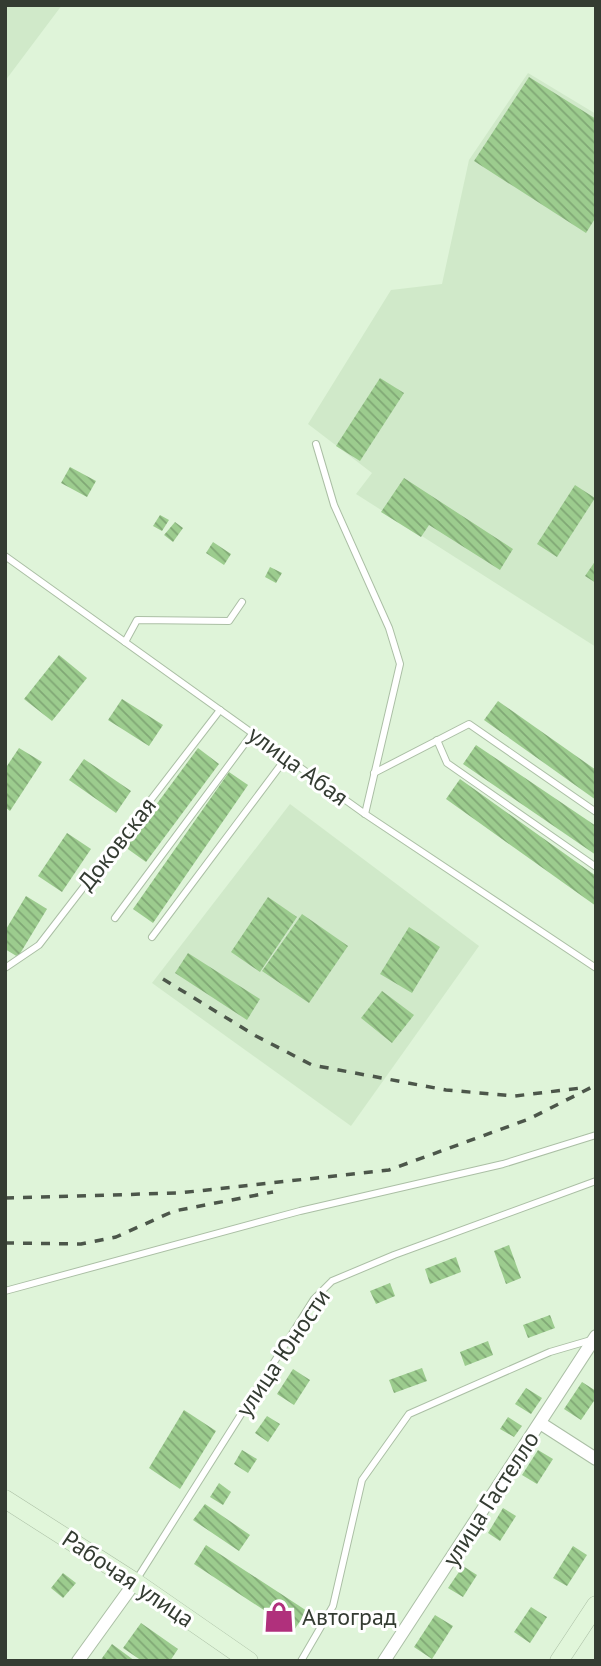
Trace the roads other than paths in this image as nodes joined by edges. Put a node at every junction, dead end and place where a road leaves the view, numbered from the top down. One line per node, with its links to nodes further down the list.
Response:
1 (316, 444): 9 (lane)
2 (5, 556): 4 (lane, улица Абая)
3 (242, 601): 4 (lane)
4 (125, 642): 5 (lane, улица Абая)
5 (220, 710): 6 (lane, улица Абая); 15 (lane, Доковская)
6 (252, 734): 8 (lane, улица Абая); 13 (lane)
7 (437, 740): 9 (lane); 10 (lane); 12 (lane)
8 (286, 758): 11 (lane, улица Абая); 14 (lane)
9 (374, 773): 11 (lane)
10 (596, 813)
11 (365, 814): 16 (lane, улица Абая)
12 (596, 867)
13 (115, 918)
14 (152, 937)
15 (5, 968)
16 (596, 968)
17 (596, 1135): 19 (lane)
18 (596, 1181): 24 (lane, улица Юности)
19 (5, 1291)
20 (594, 1338): 21 (street, улица Гастелло); 28 (lane)
21 (540, 1423): 22 (street); 29 (street, улица Гастелло)
22 (596, 1459)
23 (5, 1499): 24 (main road, Рабочая улица)
24 (135, 1583): 26 (main road, Рабочая улица); 27 (street, улица Юности)
25 (596, 1605): 30 (main road)
26 (245, 1660)
27 (78, 1661)
28 (301, 1661)
29 (384, 1661)
30 (559, 1661)

